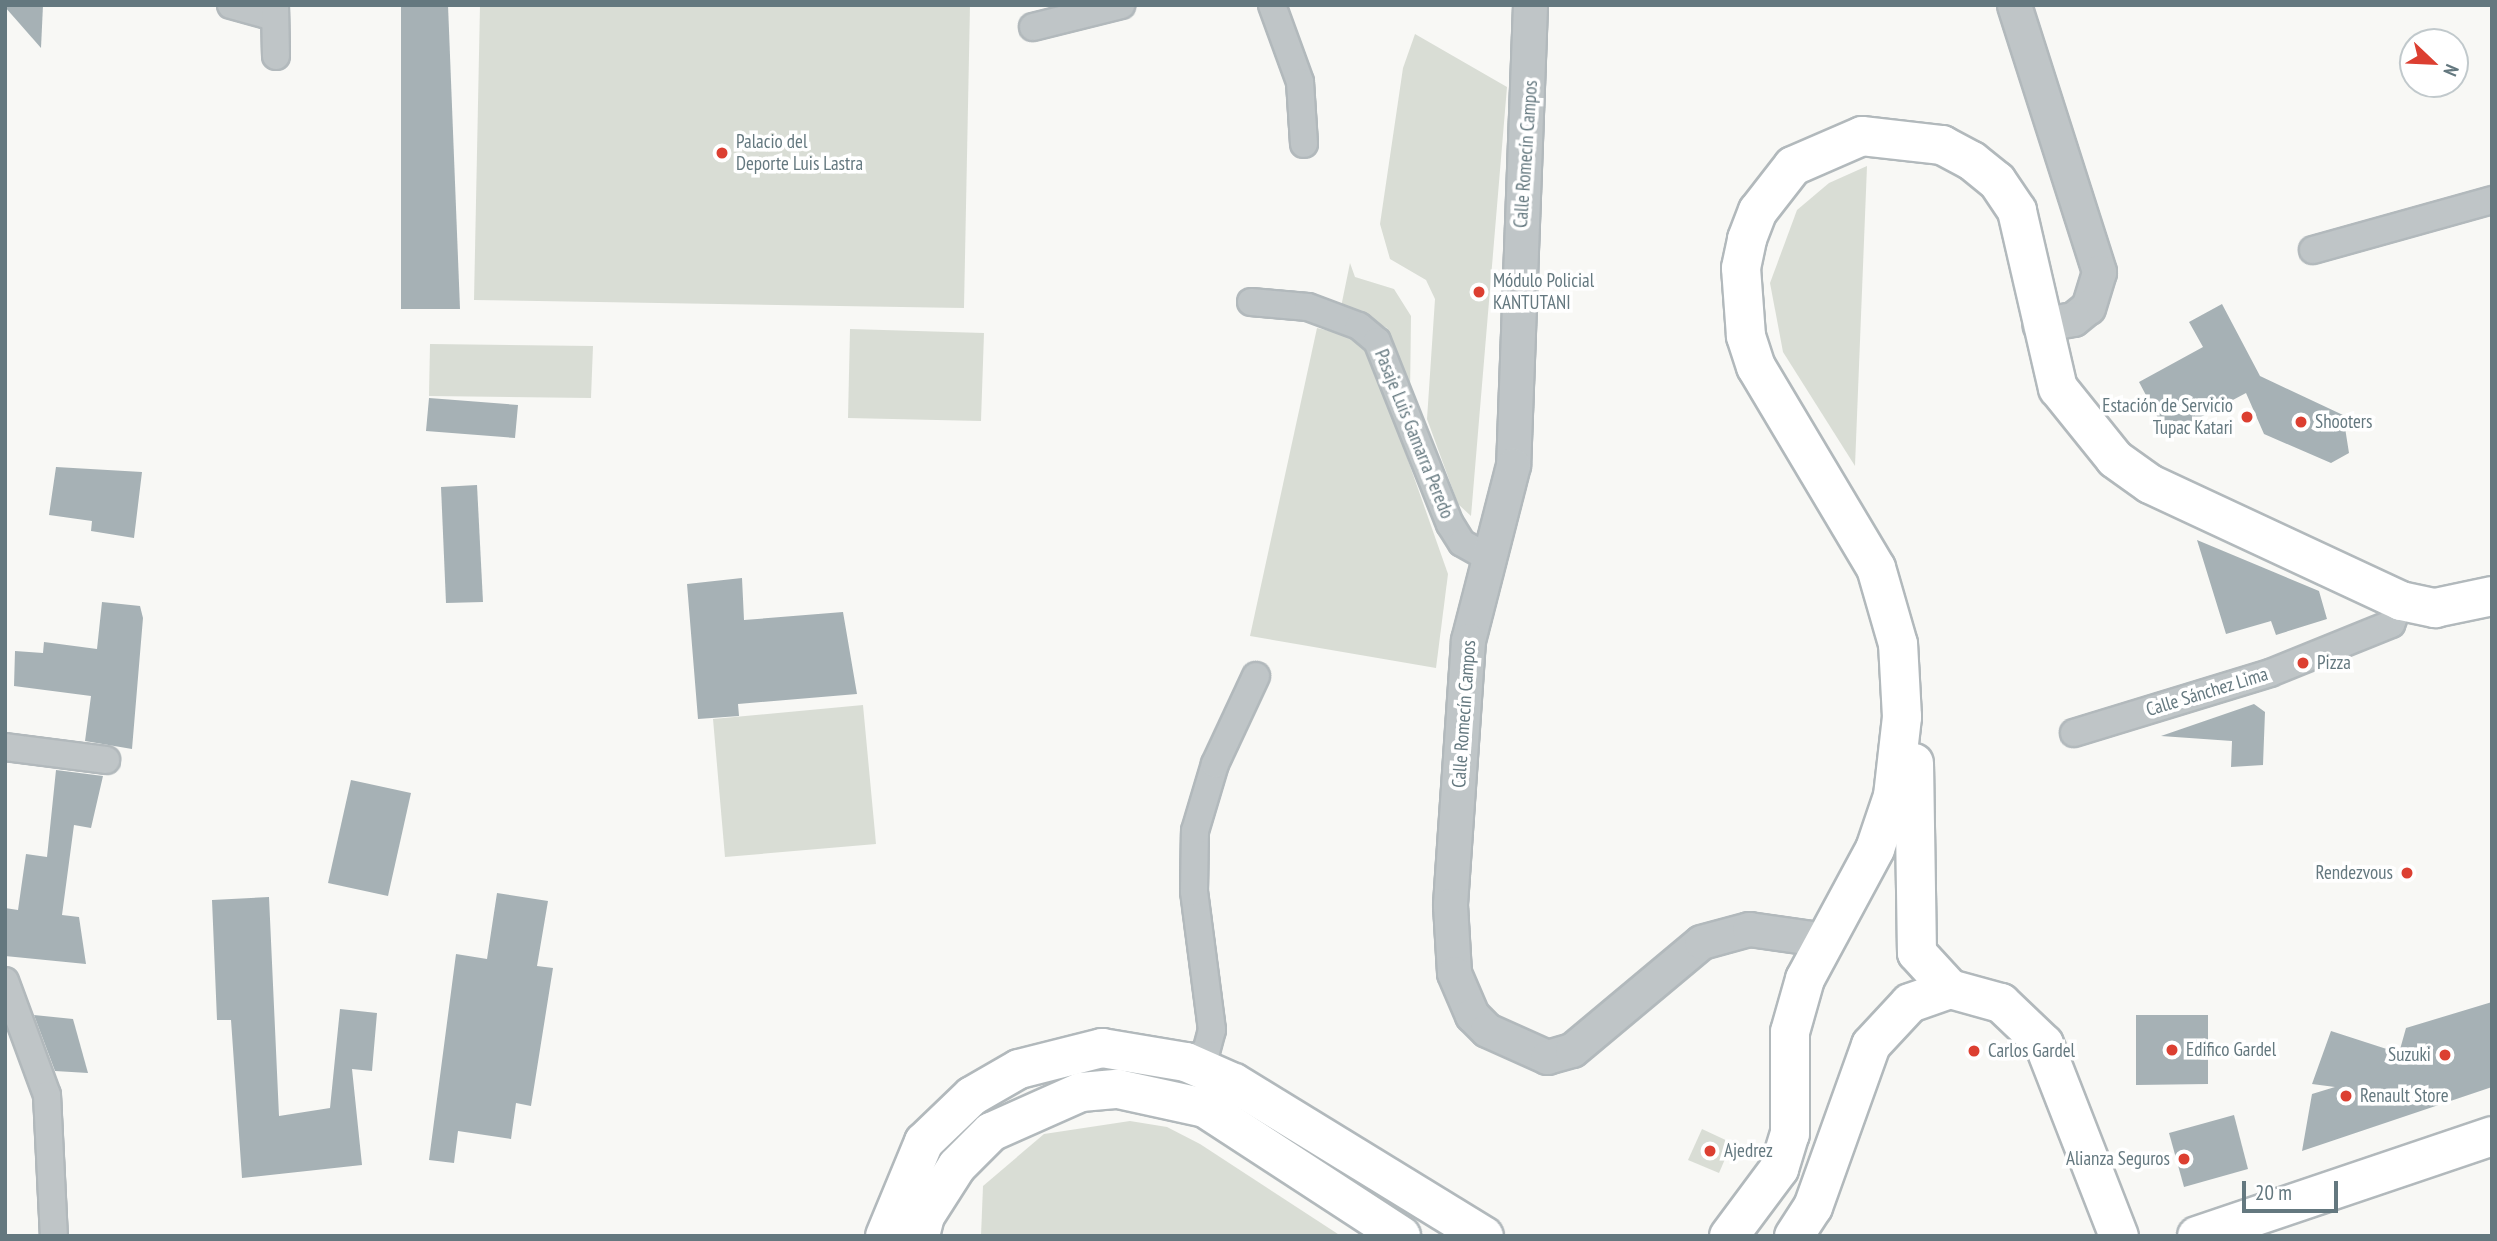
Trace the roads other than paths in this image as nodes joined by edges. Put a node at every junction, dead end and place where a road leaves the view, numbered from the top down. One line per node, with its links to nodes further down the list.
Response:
1 (231, 5): 6 (street)
2 (1121, 5): 7 (street)
3 (1272, 5): 9 (street)
4 (1530, 5): 14 (street, Calle Romecín Campos)
5 (2014, 5): 13 (street)
6 (275, 11): 8 (street)
7 (1033, 27)
8 (276, 56)
9 (1304, 144)
10 (2492, 200): 11 (street)
11 (2312, 250)
12 (1251, 302): 14 (street, Pasaje Luis Gamarra Peredo)
13 (2040, 325): 16 (main road); 18 (main road)
14 (1489, 558): 22 (street, Calle Romecín Campos)
15 (2492, 596): 16 (main road)
16 (2400, 601): 19 (street, Calle Sánchez Lima)
17 (1256, 676): 25 (street)
18 (1902, 717): 22 (main road); 24 (main road)
19 (2074, 733)
20 (5, 747): 21 (street)
21 (106, 760)
22 (1826, 940): 32 (main road)
23 (5, 981): 27 (street)
24 (1950, 989): 33 (main road); 34 (main road)
25 (1180, 1079): 28 (main road); 29 (main road); 30 (main road); 31 (main road)
26 (2492, 1136): 35 (main road)
27 (54, 1236)
28 (884, 1236)
29 (920, 1236)
30 (1401, 1236)
31 (1484, 1236)
32 (1729, 1236)
33 (1794, 1236)
34 (2119, 1236)
35 (2197, 1236)

